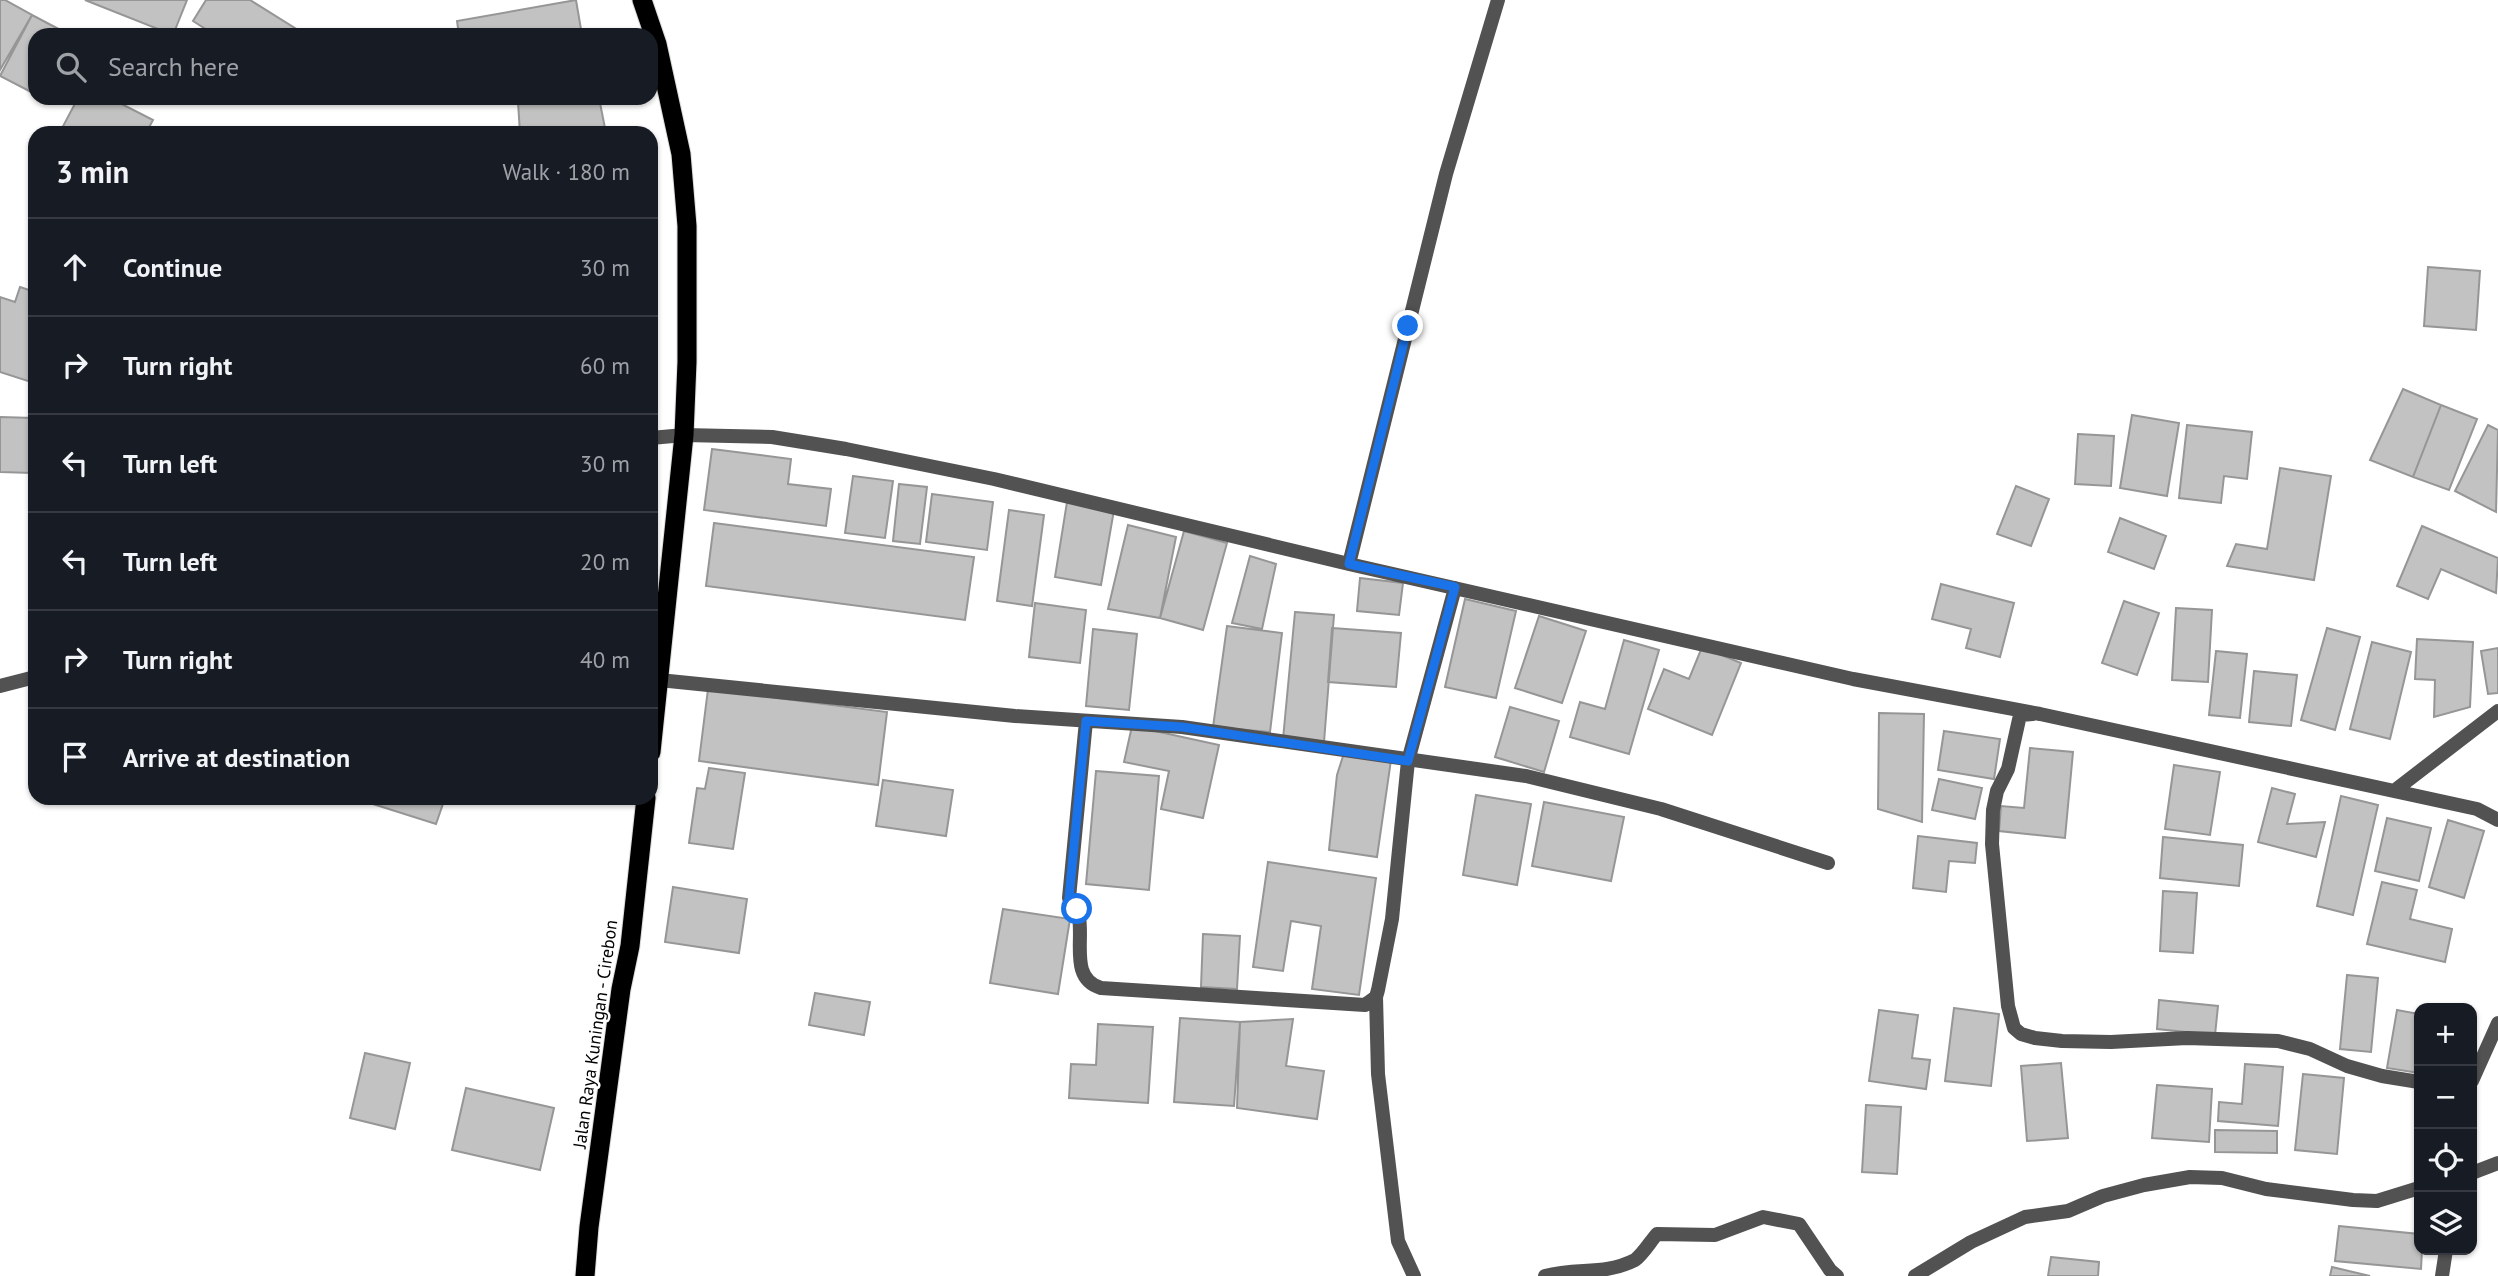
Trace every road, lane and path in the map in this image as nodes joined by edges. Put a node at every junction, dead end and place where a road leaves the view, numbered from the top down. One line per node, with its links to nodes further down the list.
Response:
1 (642, 0): 3 (highway)
2 (1498, 0): 7 (street)
3 (652, 28)
4 (658, 49): 5 (highway)
5 (684, 435): 6 (street); 7 (street); 10 (highway)
6 (658, 437)
7 (1349, 564): 8 (street)
8 (1455, 587): 14 (street); 16 (street)
9 (28, 679): 11 (street)
10 (659, 680): 12 (highway); 15 (street)
11 (0, 686)
12 (658, 689)
13 (2498, 711): 17 (street)
14 (2040, 714): 17 (street); 24 (street)
15 (1086, 721): 16 (street); 21 (street)
16 (1408, 761): 20 (street); 21 (street)
17 (2394, 791): 19 (street)
18 (645, 805): 29 (highway, Jalan Raya Kuningan - Cirebon)
19 (2498, 820)
20 (1828, 863)
21 (1376, 997): 30 (street)
22 (2498, 1023): 23 (street)
23 (2477, 1070)
24 (2414, 1081)
25 (2498, 1163): 26 (street)
26 (2477, 1171)
27 (2414, 1189): 33 (street)
28 (2445, 1255): 34 (street)
29 (585, 1276)
30 (1414, 1276)
31 (1545, 1276): 32 (street)
32 (1837, 1276)
33 (1915, 1276)
34 (2442, 1276)

